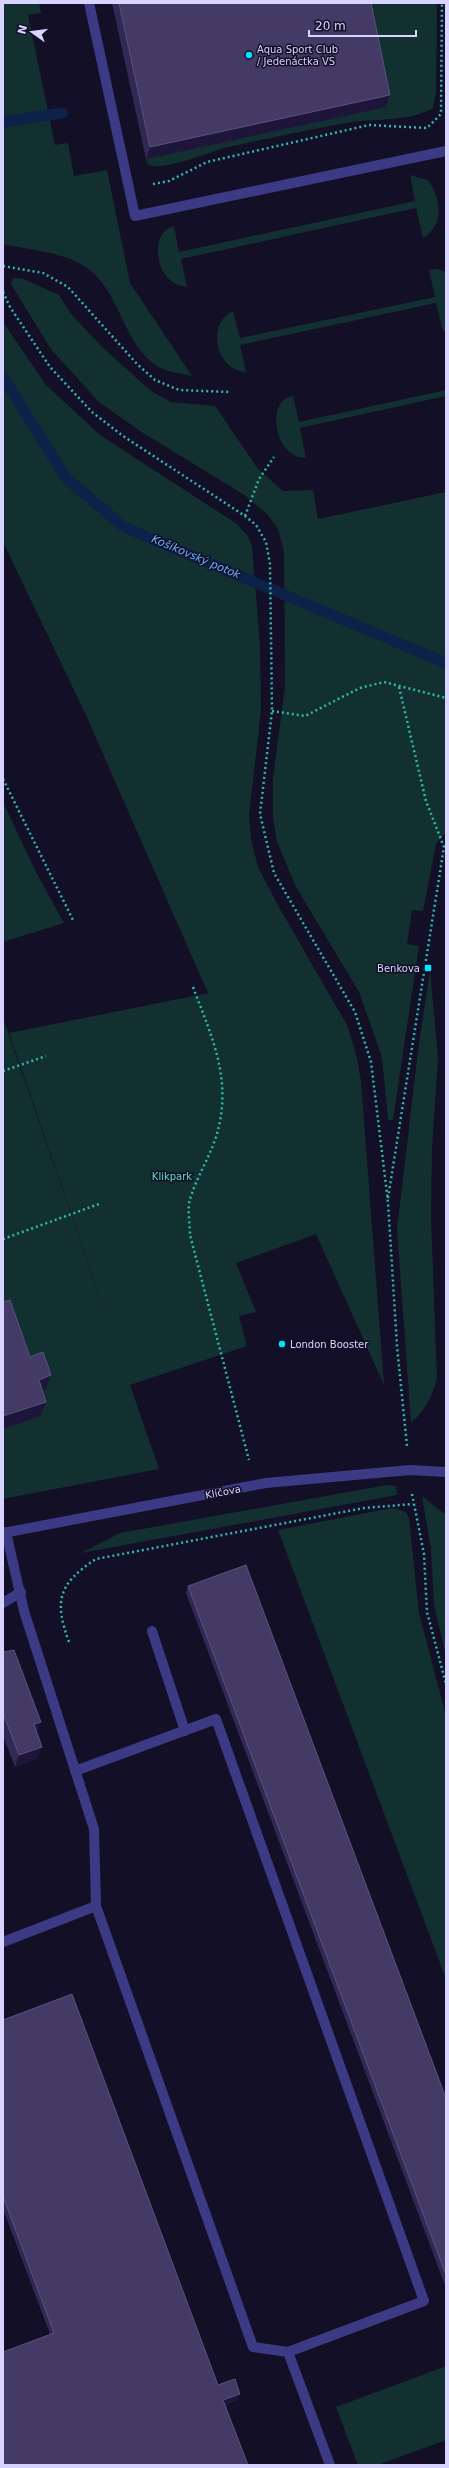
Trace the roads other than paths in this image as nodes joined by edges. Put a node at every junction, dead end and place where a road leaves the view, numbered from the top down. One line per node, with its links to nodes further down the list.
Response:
1 (89, 3): 2 (street)
2 (446, 151)
3 (446, 1472): 4 (street, Klíčova)
4 (5, 1532): 5 (street)
5 (21, 1592): 6 (street); 9 (street)
6 (3, 1604)
7 (152, 1631): 8 (street)
8 (186, 1731): 9 (street); 12 (street)
9 (75, 1771): 10 (street)
10 (96, 1906): 11 (street); 12 (street)
11 (3, 1942)
12 (288, 2352): 13 (street)
13 (330, 2465)

